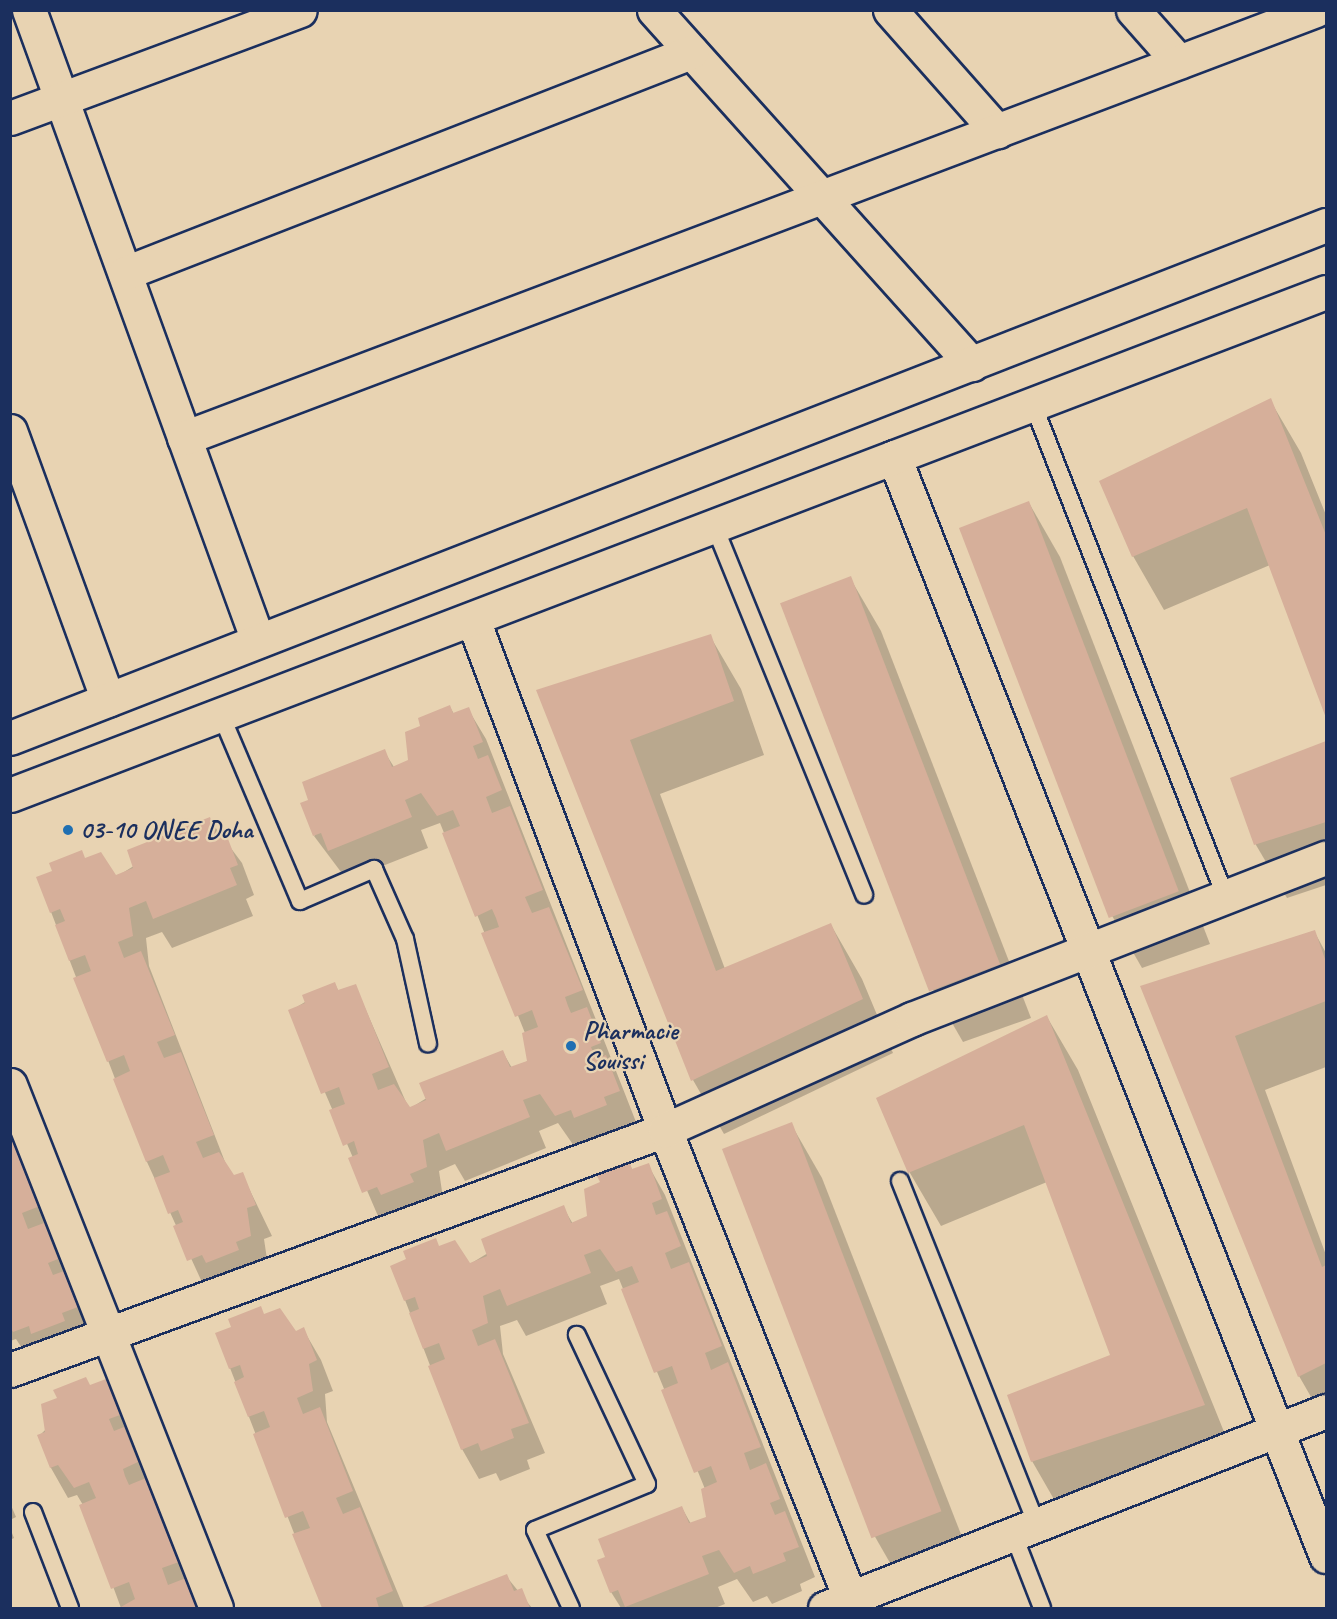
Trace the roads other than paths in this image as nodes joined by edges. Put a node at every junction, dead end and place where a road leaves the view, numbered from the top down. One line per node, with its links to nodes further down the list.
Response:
1 (29, 10): 9 (street)
2 (300, 10): 9 (street)
3 (654, 10): 7 (street)
4 (890, 10): 11 (street)
5 (1133, 10): 8 (street)
6 (1316, 10): 8 (street)
7 (691, 52): 12 (street); 14 (street)
8 (1179, 62): 11 (street)
9 (61, 99): 10 (street); 14 (street)
10 (10, 118)
11 (997, 131): 12 (street)
12 (820, 198): 16 (street); 19 (street)
13 (1326, 225): 16 (street)
14 (125, 273): 19 (street)
15 (1326, 292): 17 (street)
16 (972, 364): 23 (street)
17 (1034, 407): 20 (street); 30 (lane)
18 (10, 431): 24 (street)
19 (184, 438): 23 (street)
20 (894, 457): 21 (street); 31 (street)
21 (714, 525): 22 (street); 29 (lane)
22 (473, 620): 25 (street); 34 (street)
23 (258, 641): 24 (street)
24 (108, 700): 26 (street)
25 (221, 715): 27 (street); 32 (lane)
26 (10, 738)
27 (10, 795)
28 (1326, 858): 30 (street)
29 (864, 895)
30 (1226, 898): 31 (street)
31 (1088, 954): 34 (street); 40 (street)
32 (428, 1044)
33 (10, 1085): 36 (street)
34 (665, 1130): 36 (street); 44 (street)
35 (900, 1181): 42 (lane)
36 (107, 1332): 38 (street); 46 (street)
37 (577, 1335): 47 (lane)
38 (10, 1370)
39 (1326, 1411): 40 (street)
40 (1274, 1431): 42 (street); 43 (street)
41 (33, 1512): 45 (lane)
42 (1025, 1531): 44 (street); 48 (lane)
43 (1326, 1556)
44 (838, 1603)
45 (70, 1608)
46 (216, 1608)
47 (571, 1608)
48 (1042, 1608)

